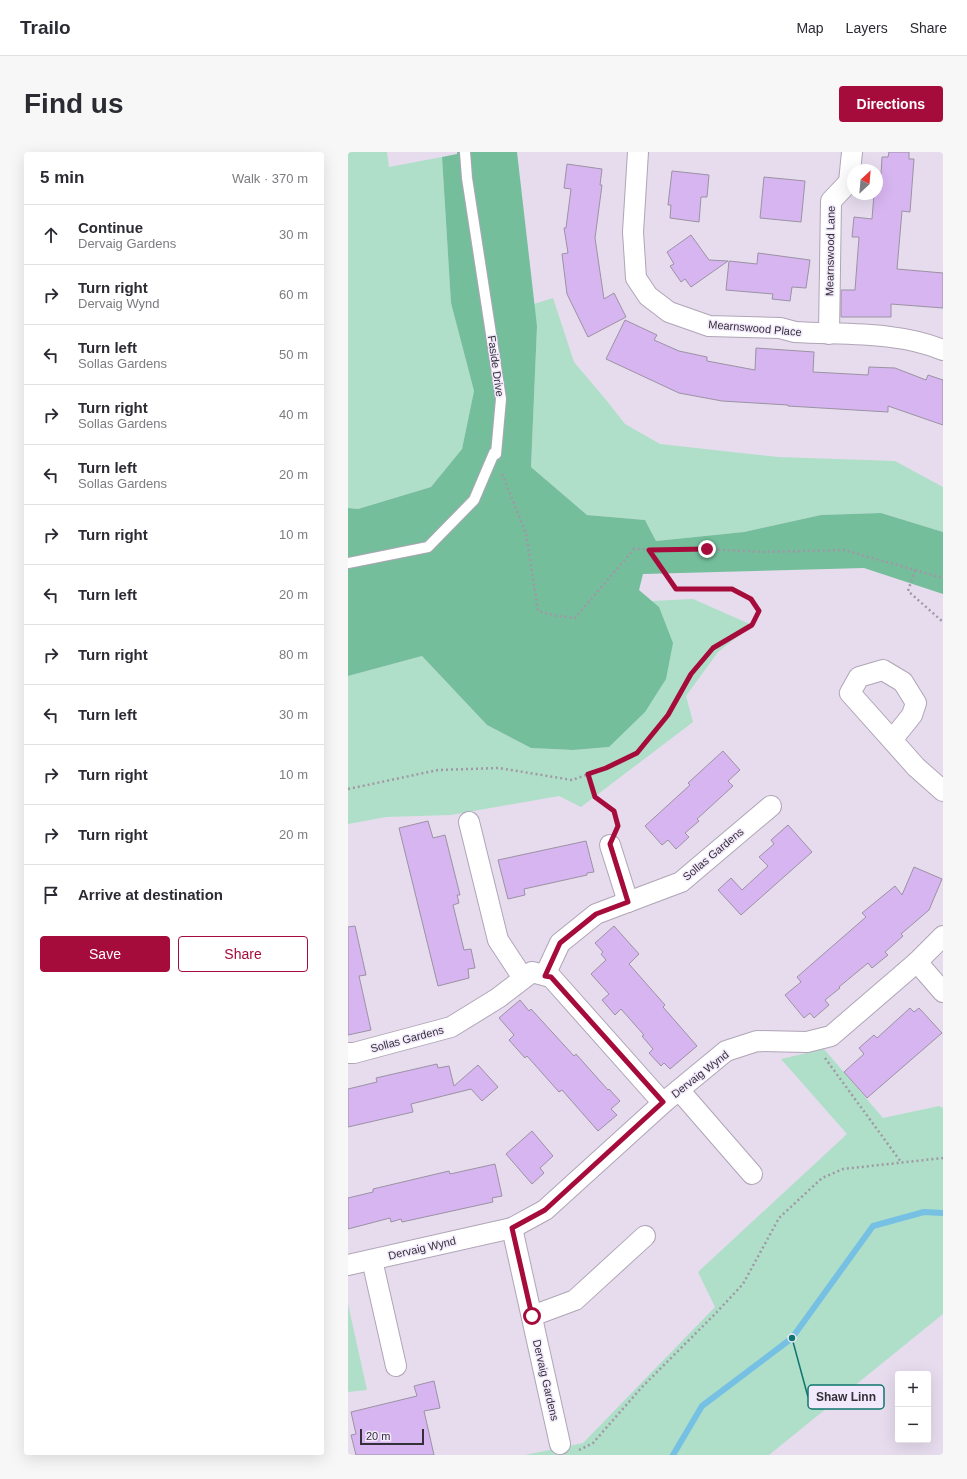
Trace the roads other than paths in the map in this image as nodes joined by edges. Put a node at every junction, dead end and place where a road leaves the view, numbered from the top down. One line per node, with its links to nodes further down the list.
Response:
1 (465, 152): 6 (lane, Faside Drive)
2 (638, 152): 4 (street, Mearnswood Place)
3 (852, 152): 4 (street, Mearnswood Lane)
4 (829, 334): 5 (street, Mearnswood Place)
5 (943, 350)
6 (348, 563)
7 (892, 740): 8 (street)
8 (943, 791)
9 (771, 806): 12 (street, Sollas Gardens)
10 (469, 822): 16 (street)
11 (610, 844): 12 (street)
12 (628, 902): 15 (street, Sollas Gardens)
13 (943, 936): 14 (street, Dervaig Wynd)
14 (917, 962): 17 (street); 19 (street, Dervaig Wynd)
15 (545, 976): 16 (street, Sollas Gardens); 20 (street)
16 (523, 978): 18 (street, Sollas Gardens)
17 (943, 992)
18 (348, 1053)
19 (679, 1090): 20 (street, Dervaig Wynd); 21 (street)
20 (663, 1102): 22 (street, Dervaig Wynd)
21 (752, 1174)
22 (512, 1228): 24 (street, Dervaig Wynd); 26 (street, Dervaig Gardens)
23 (645, 1236): 26 (street)
24 (372, 1260): 25 (street, Dervaig Wynd); 27 (street)
25 (348, 1265)
26 (532, 1316): 28 (street, Dervaig Gardens)
27 (396, 1366)
28 (568, 1448)

